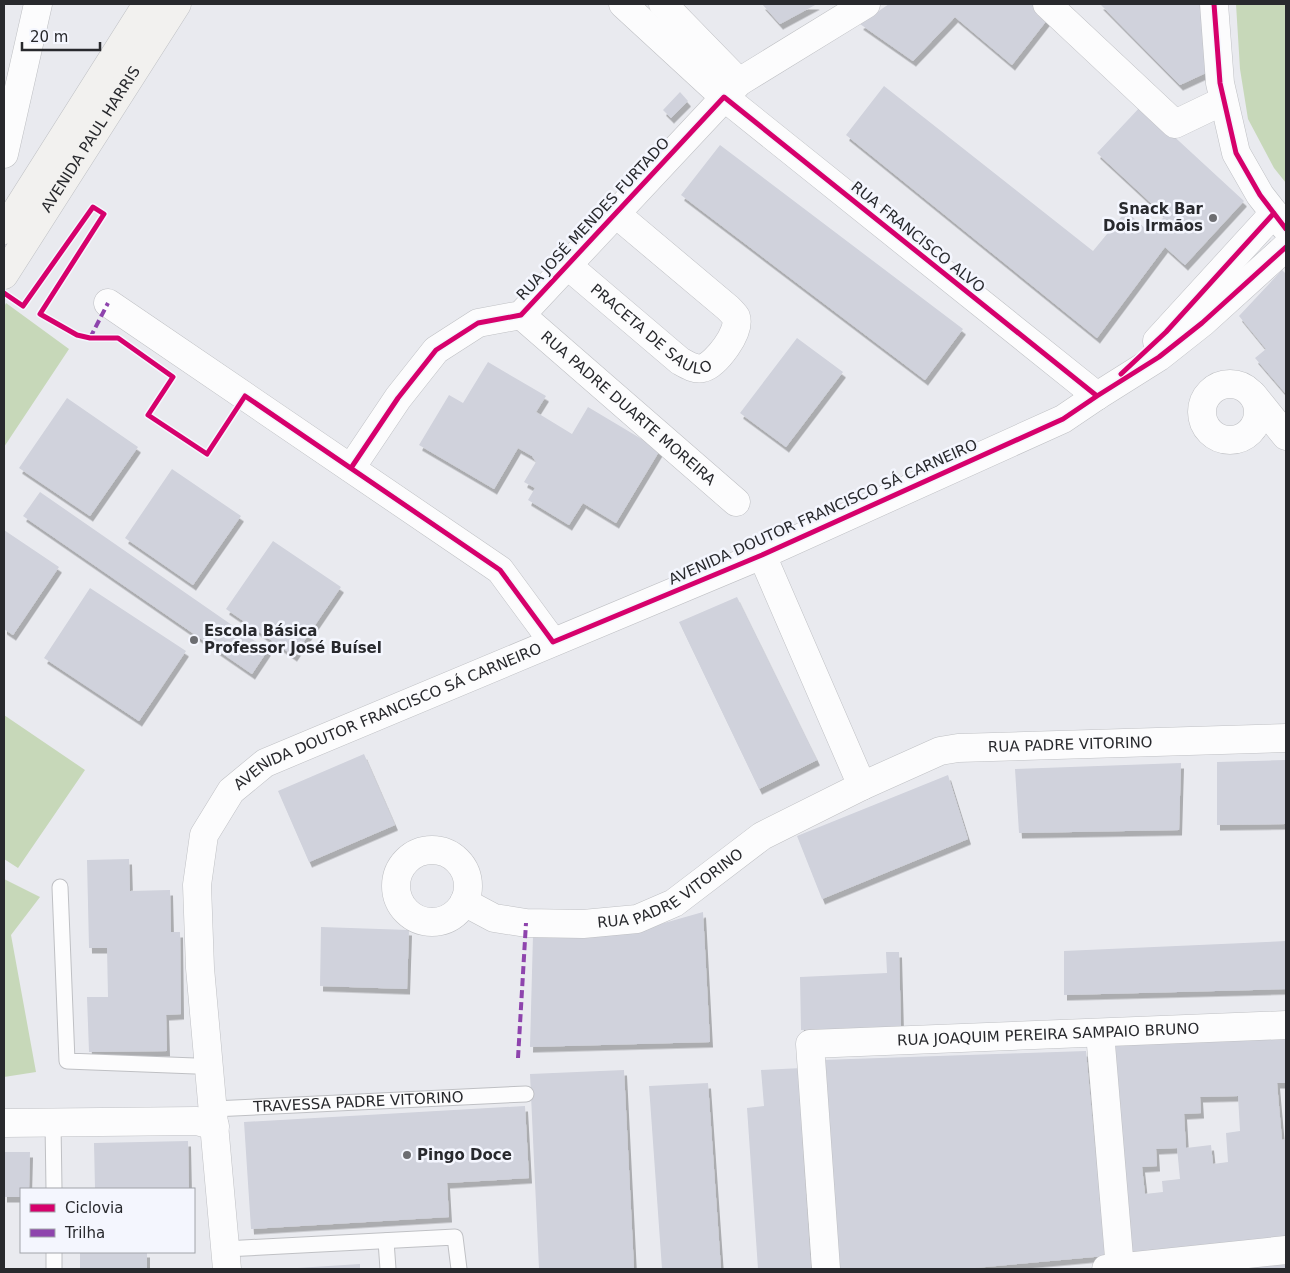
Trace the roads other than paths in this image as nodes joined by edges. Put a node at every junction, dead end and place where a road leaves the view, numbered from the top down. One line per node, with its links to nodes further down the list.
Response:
1 (15, 4): 10 (street)
2 (38, 4): 10 (street)
3 (147, 4): 16 (main road, AVENIDA PAUL HARRIS)
4 (177, 4): 19 (main road, AVENIDA PAUL HARRIS)
5 (624, 4): 11 (street)
6 (663, 4): 11 (street, RUA FRANCISCO ALVO)
7 (866, 4): 11 (street, RUA JOSÉ MENDES FURTADO)
8 (1046, 4): 12 (street)
9 (1214, 4): 12 (street)
10 (25, 57): 13 (street)
11 (732, 90): 14 (street, RUA JOSÉ MENDES FURTADO); 23 (street, RUA FRANCISCO ALVO)
12 (1223, 101): 15 (street)
13 (4, 154)
14 (615, 213): 18 (street, RUA JOSÉ MENDES FURTADO); 18 (street, PRACETA DE SAULO)
15 (1280, 221): 23 (street, AVENIDA DOUTOR FRANCISCO SÁ CARNEIRO)
16 (4, 230)
17 (1286, 247): 23 (street, AVENIDA DOUTOR FRANCISCO SÁ CARNEIRO)
18 (567, 265): 21 (street, RUA JOSÉ MENDES FURTADO)
19 (4, 275)
20 (108, 303): 26 (street)
21 (521, 315): 26 (street, RUA JOSÉ MENDES FURTADO); 27 (street, RUA PADRE DUARTE MOREIRA)
22 (1251, 392): 24 (street); 25 (street); 25 (street)
23 (1097, 396): 28 (street, AVENIDA DOUTOR FRANCISCO SÁ CARNEIRO)
24 (1286, 436): 25 (street)
25 (1237, 440)
26 (351, 468): 29 (street)
27 (736, 502)
28 (762, 555): 29 (street, AVENIDA DOUTOR FRANCISCO SÁ CARNEIRO); 31 (street)
29 (553, 642): 34 (street, AVENIDA DOUTOR FRANCISCO SÁ CARNEIRO)
30 (1286, 738): 31 (street, RUA PADRE VITORINO)
31 (862, 786): 33 (street, RUA PADRE VITORINO)
32 (60, 888): 37 (lane)
33 (464, 902)
34 (200, 968): 37 (street, AVENIDA DOUTOR FRANCISCO SÁ CARNEIRO); 39 (street, AVENIDA DOUTOR FRANCISCO SÁ CARNEIRO)
35 (1286, 1025): 36 (street, RUA JOAQUIM PEREIRA SAMPAIO BRUNO)
36 (1100, 1033): 50 (street, RUA JOAQUIM PEREIRA SAMPAIO BRUNO); 51 (street)
37 (195, 1066): 39 (street, AVENIDA DOUTOR FRANCISCO SÁ CARNEIRO)
38 (526, 1094): 39 (lane, TRAVESSA PADRE VITORINO)
39 (208, 1119): 40 (street); 46 (street, AVENIDA DOUTOR FRANCISCO SÁ CARNEIRO)
40 (53, 1123): 41 (street); 42 (lane)
41 (4, 1124)
42 (54, 1188)
43 (386, 1240): 46 (lane); 48 (lane); 49 (lane)
44 (1286, 1250): 51 (street)
45 (54, 1253): 47 (lane)
46 (221, 1263)
47 (54, 1269)
48 (388, 1269)
49 (459, 1269)
50 (826, 1269)
51 (1115, 1269)

